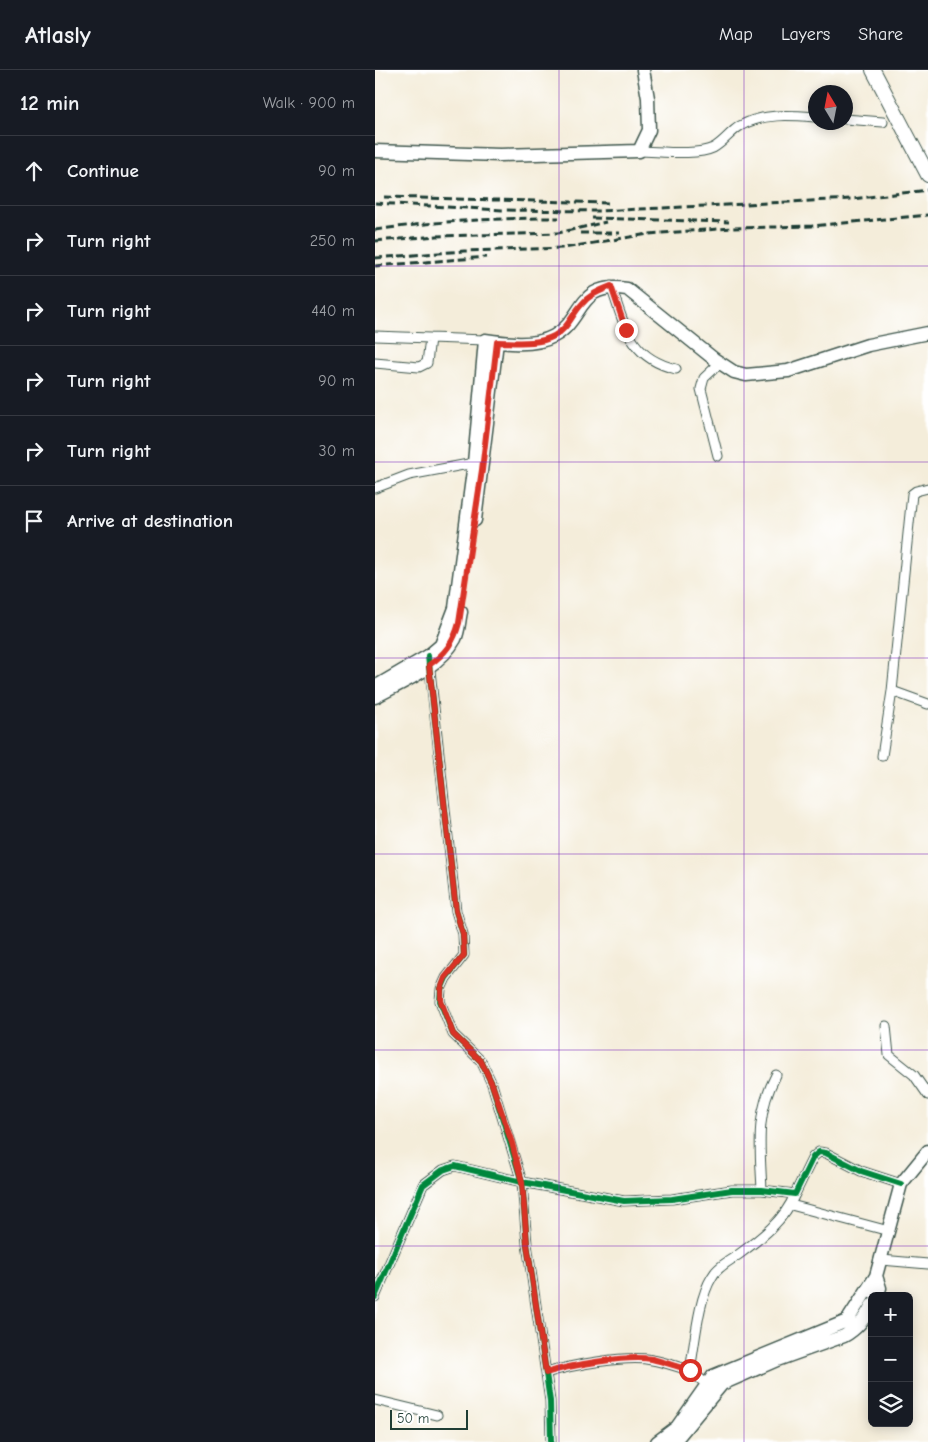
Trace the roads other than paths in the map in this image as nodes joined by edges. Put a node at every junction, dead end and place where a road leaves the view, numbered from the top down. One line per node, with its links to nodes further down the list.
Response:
1 (643, 70): 7 (street)
2 (873, 70): 8 (main road)
3 (808, 116): 7 (street)
4 (853, 120): 5 (street)
5 (883, 122)
6 (375, 151): 7 (street)
7 (639, 151)
8 (928, 175)
9 (611, 286): 13 (street); 15 (street); 16 (street)
10 (928, 333): 15 (street)
11 (375, 336): 12 (street)
12 (430, 338): 13 (street); 14 (street)
13 (491, 341): 18 (street); 21 (street)
14 (375, 363)
15 (720, 363): 17 (street)
16 (676, 369)
17 (718, 456)
18 (474, 463): 19 (street); 21 (street)
19 (375, 488)
20 (928, 488): 23 (street)
21 (429, 660): 22 (street); 24 (street); 31 (street)
22 (375, 687)
23 (892, 691): 25 (street); 26 (street)
24 (375, 697)
25 (928, 704)
26 (882, 756)
27 (886, 1026): 29 (street)
28 (776, 1075): 33 (street)
29 (928, 1095)
30 (928, 1151): 32 (street)
31 (522, 1182): 33 (street); 41 (street); 44 (street)
32 (901, 1184): 34 (street); 36 (street)
33 (762, 1190): 34 (street)
34 (795, 1194): 35 (street)
35 (791, 1206): 36 (street); 43 (street)
36 (889, 1231): 37 (street)
37 (881, 1260): 38 (street); 39 (street)
38 (928, 1264)
39 (876, 1276): 40 (street); 45 (street)
40 (878, 1292)
41 (375, 1297)
42 (868, 1312): 50 (street)
43 (690, 1370): 44 (street); 45 (street)
44 (546, 1373): 48 (street)
45 (706, 1384): 49 (street)
46 (375, 1400): 47 (street)
47 (437, 1415)
48 (551, 1442)
49 (657, 1442)
50 (674, 1442)

